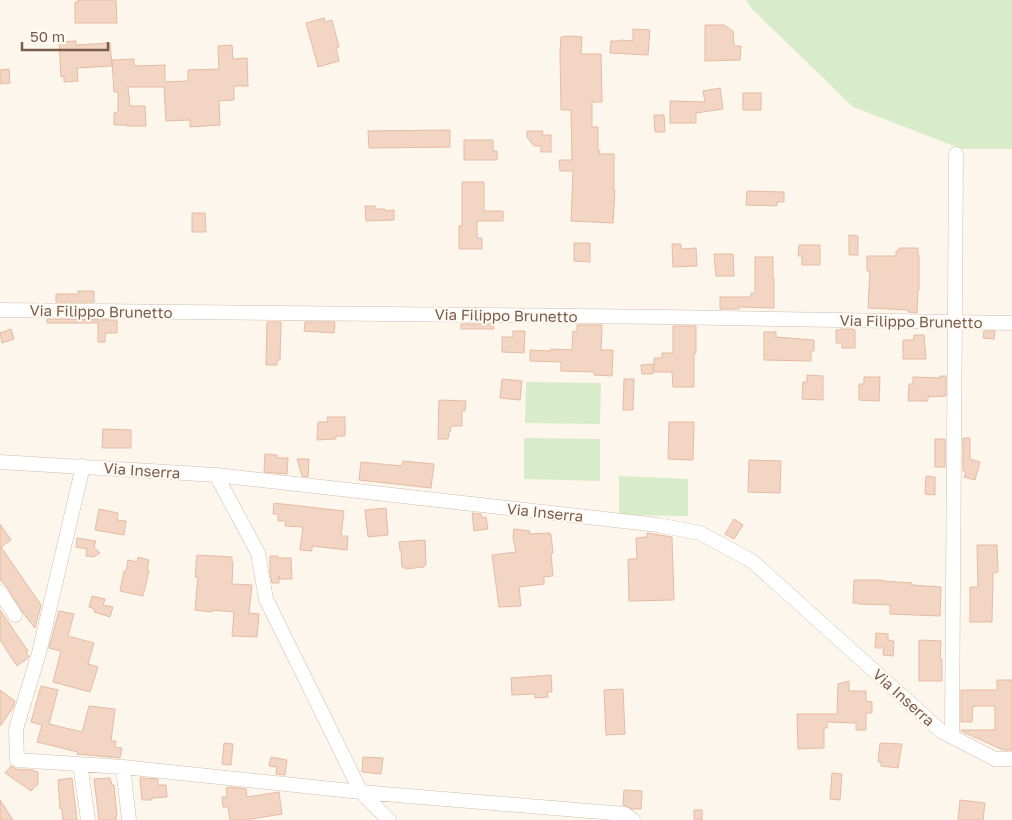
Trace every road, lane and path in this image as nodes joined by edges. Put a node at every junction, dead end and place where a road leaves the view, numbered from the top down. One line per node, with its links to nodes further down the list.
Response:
1 (956, 154): 3 (street)
2 (0, 310): 3 (street, Via Filippo Brunetto)
3 (955, 322): 4 (street, Via Filippo Brunetto); 10 (street)
4 (1012, 323)
5 (0, 462): 6 (street, Via Inserra)
6 (82, 466): 7 (street, Via Inserra); 12 (street)
7 (216, 475): 10 (street, Via Inserra); 14 (street)
8 (0, 592): 9 (street)
9 (15, 615)
10 (952, 736): 11 (street, Via Inserra)
11 (1012, 759)
12 (80, 764): 13 (street); 15 (street)
13 (123, 767): 14 (street); 16 (street)
14 (361, 792): 17 (street); 18 (street)
15 (88, 820)
16 (130, 820)
17 (389, 820)
18 (633, 820)

